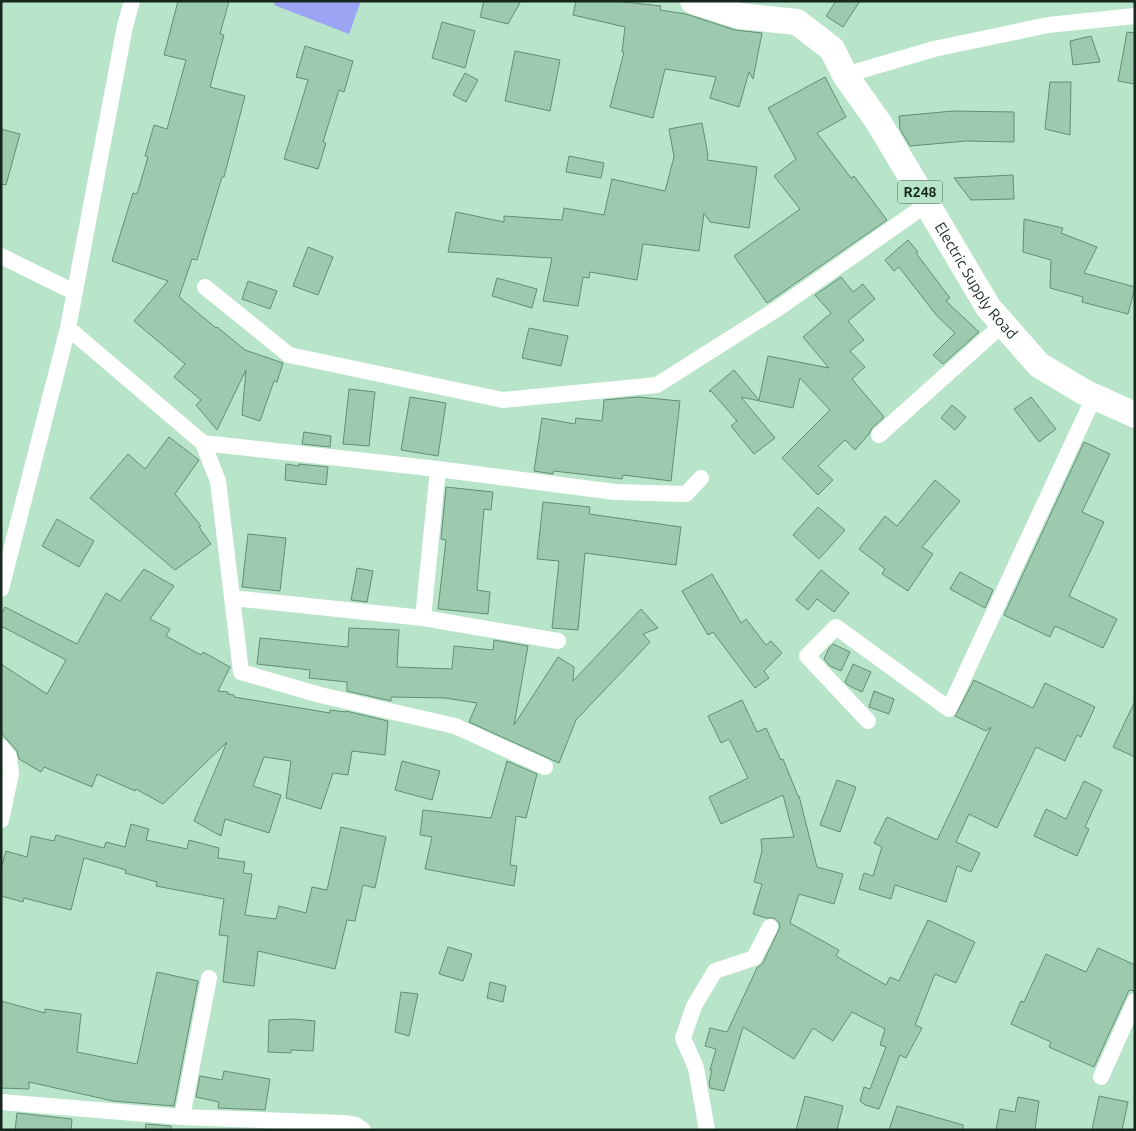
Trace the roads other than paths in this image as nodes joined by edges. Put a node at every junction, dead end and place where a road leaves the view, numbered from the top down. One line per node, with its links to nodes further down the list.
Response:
1 (132, 1): 8 (street)
2 (693, 1): 4 (main road, Electric Supply Road / R248)
3 (1135, 16): 4 (street)
4 (845, 75): 5 (main road, Electric Supply Road / R248)
5 (927, 204): 7 (street); 9 (main road, Electric Supply Road / R248)
6 (1, 256): 8 (street)
7 (206, 287)
8 (74, 292): 10 (street)
9 (1003, 324): 11 (main road, Electric Supply Road / R248); 13 (street)
10 (68, 328): 14 (street); 17 (street)
11 (1094, 397): 12 (main road, Electric Supply Road / R248); 21 (street)
12 (1135, 415)
13 (879, 435)
14 (202, 443): 15 (street); 18 (street)
15 (438, 469): 16 (street); 19 (street)
16 (701, 478)
17 (1, 589)
18 (232, 598): 19 (street); 23 (street)
19 (423, 618): 20 (street)
20 (558, 641)
21 (868, 721)
22 (1, 747): 24 (street)
23 (545, 767)
24 (1, 820)
25 (770, 927): 31 (street)
26 (209, 978): 30 (street)
27 (1135, 1001): 28 (street)
28 (1101, 1077)
29 (1, 1102): 30 (street)
30 (182, 1117): 32 (street)
31 (714, 1129)
32 (363, 1130)

